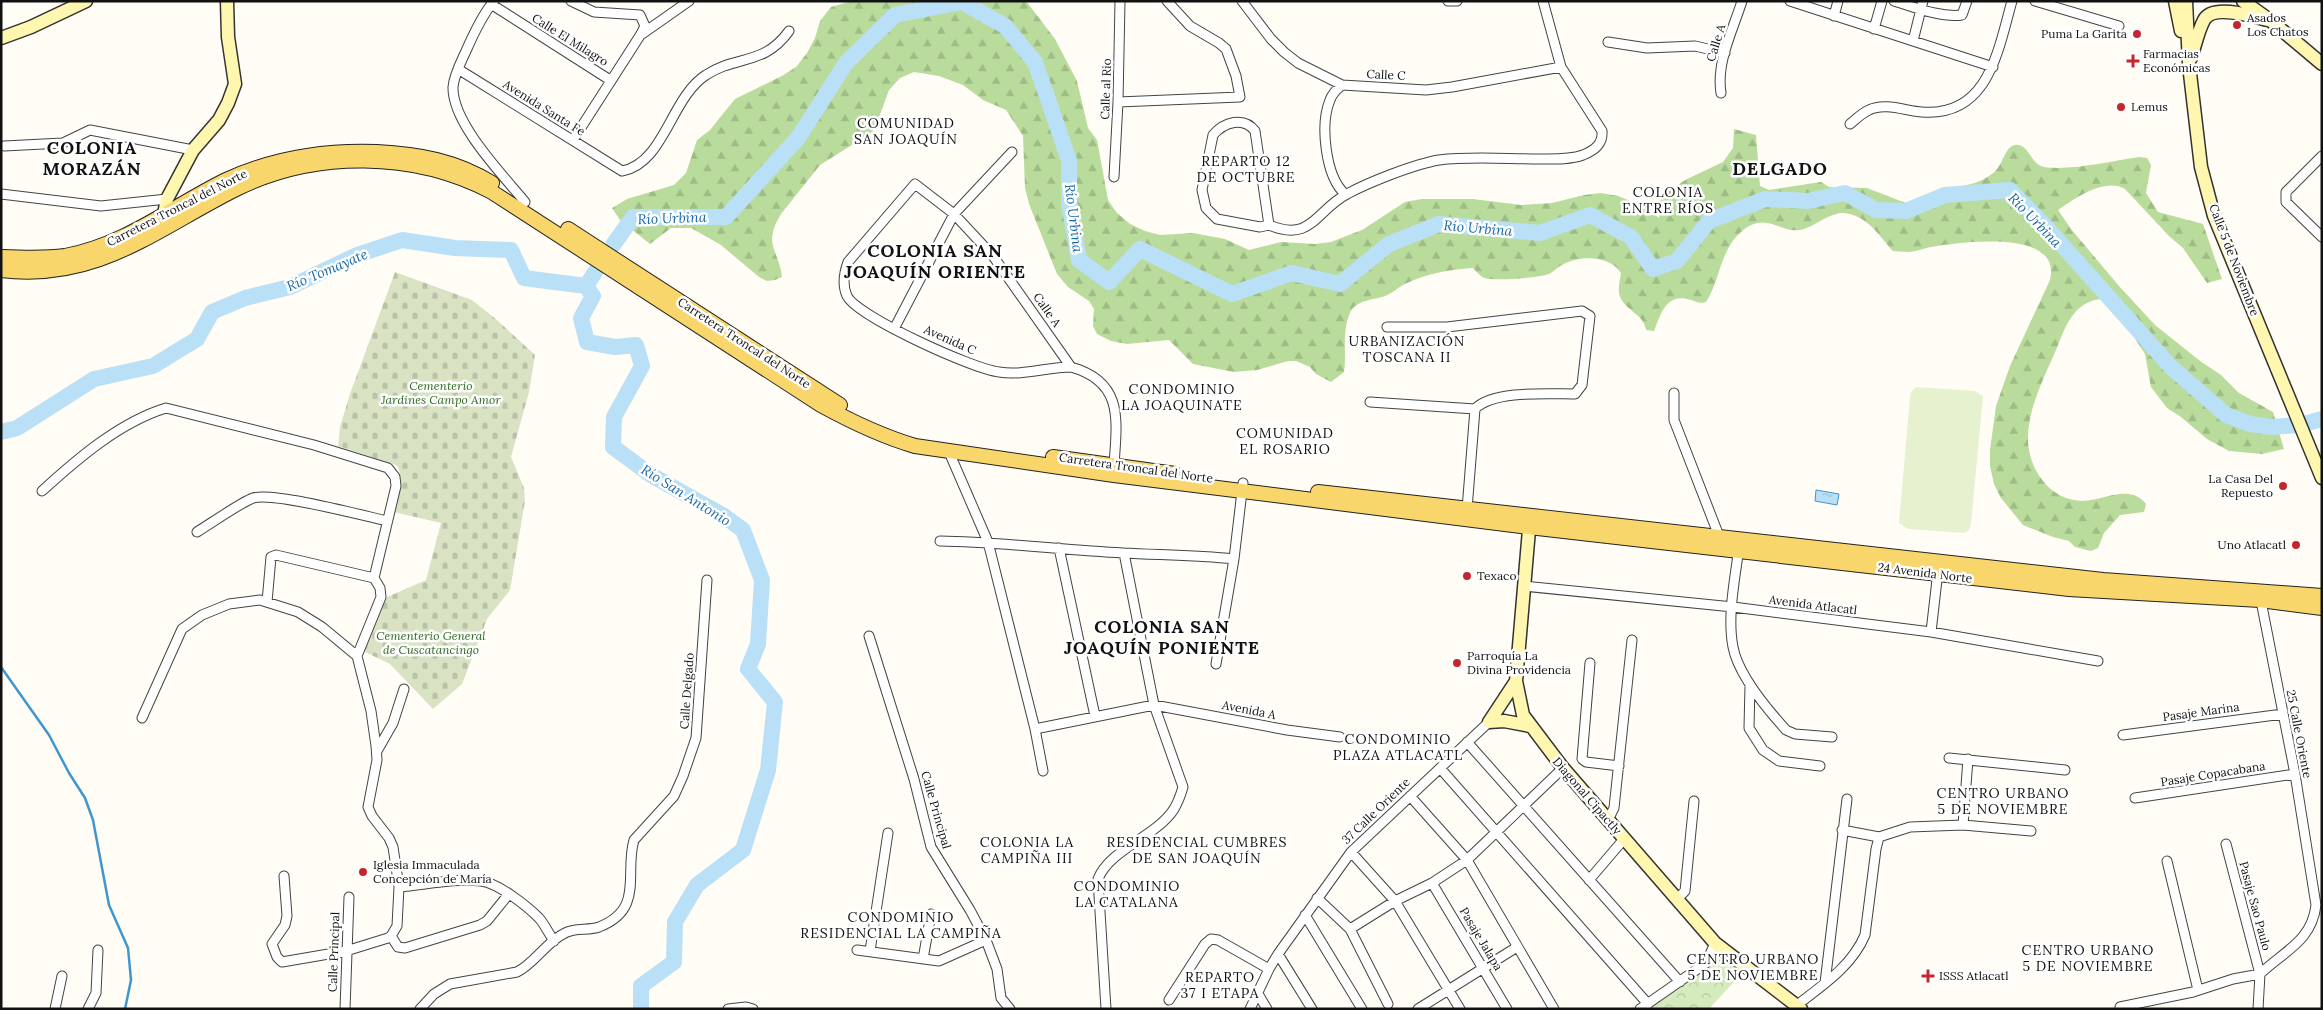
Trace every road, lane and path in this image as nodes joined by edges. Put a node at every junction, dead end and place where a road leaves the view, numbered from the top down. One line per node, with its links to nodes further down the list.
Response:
1 (86, 1): 31 (street)
2 (227, 1): 47 (street)
3 (571, 1): 30 (street)
4 (689, 1): 30 (street, Calle El Milagro)
5 (1120, 1): 43 (street, Calle al Rio)
6 (1167, 1): 43 (street)
7 (1242, 1): 41 (street, Calle C)
8 (1448, 1): 9 (street)
9 (1457, 1)
10 (1543, 1): 37 (street)
11 (1742, 1): 34 (street, Calle A)
12 (1790, 1): 25 (street)
13 (1838, 1): 25 (street)
14 (1882, 1): 28 (street)
15 (1894, 1): 24 (street)
16 (1967, 1): 24 (street)
17 (2012, 1): 38 (street)
18 (2035, 1): 27 (street)
19 (2175, 1): 36 (street)
20 (2186, 1): 36 (street, Calle 5 de Noviembre)
21 (2243, 1): 26 (street)
22 (2256, 1): 26 (street)
23 (492, 3): 39 (street); 40 (street, Calle El Milagro)
24 (1922, 5): 32 (street)
25 (1834, 16): 28 (street)
26 (2271, 21): 35 (street); 36 (street)
27 (2119, 26)
28 (1874, 29): 32 (street)
29 (789, 31): 45 (street, Avenida Santa Fe)
30 (642, 34): 40 (street, Calle El Milagro)
31 (1, 38)
32 (1913, 41): 38 (street)
33 (1608, 42): 34 (street)
34 (1725, 53): 42 (street, Calle A)
35 (2322, 64)
36 (2189, 65): 70 (street, Calle 5 de Noviembre)
37 (1561, 67): 41 (street, Calle C); 52 (street)
38 (1993, 68): 44 (street)
39 (458, 69): 45 (street, Avenida Santa Fe); 54 (street)
40 (610, 80): 45 (street, Calle El Milagro)
41 (1342, 85): 52 (street)
42 (1721, 93)
43 (1118, 102): 50 (street, Calle al Rio)
44 (1850, 124)
45 (573, 140)
46 (4, 146): 47 (street)
47 (192, 150): 53 (street)
48 (1012, 152): 56 (street)
49 (2322, 156): 58 (street)
50 (1114, 177)
51 (1, 194): 53 (street)
52 (1345, 194): 57 (street)
53 (167, 199): 55 (street)
54 (525, 202): 55 (main road, Carretera Troncal del Norte); 69 (main road, Carretera Troncal del Norte)
55 (164, 214): 59 (main road, Carretera Troncal del Norte)
56 (954, 214): 61 (street, Calle A); 63 (street); 64 (street, Calle A)
57 (1270, 226): 57 (street)
58 (2322, 237)
59 (1, 257)
60 (1, 270): 68 (main road, Carretera Troncal del Norte)
61 (844, 279): 63 (street, Avenida C)
62 (1387, 327): 67 (street)
63 (894, 329): 64 (street, Avenida C)
64 (1071, 367): 69 (street)
65 (1674, 393): 77 (street)
66 (1370, 402): 67 (street)
67 (1475, 409): 73 (street)
68 (949, 452): 71 (main road, Carretera Troncal del Norte); 79 (street)
69 (1114, 465): 71 (main road, Carretera Troncal del Norte)
70 (2322, 478)
71 (1242, 487): 73 (main road, Carretera Troncal del Norte); 75 (main road, Carretera Troncal del Norte); 83 (street)
72 (42, 491): 74 (street)
73 (1467, 509): 75 (main road, Carretera Troncal del Norte)
74 (387, 521): 76 (street); 85 (street)
75 (1529, 522): 77 (main road, 24 Avenida Norte); 80 (main road, 24 Avenida Norte); 87 (street, Diagonal Cipactly)
76 (197, 532)
77 (1719, 536): 80 (main road, 24 Avenida Norte)
78 (940, 541): 79 (street)
79 (988, 542): 81 (street); 109 (street)
80 (1739, 544): 84 (main road, 24 Avenida Norte); 91 (street)
81 (1059, 548): 82 (street); 105 (street)
82 (1124, 553): 83 (street); 103 (street)
83 (1234, 559): 99 (street)
84 (1938, 567): 88 (main road, 24 Avenida Norte); 93 (street)
85 (374, 578): 90 (street); 96 (street)
86 (707, 580): 155 (street, Calle Delgado)
87 (1523, 586): 91 (street, Avenida Atlacatl); 100 (street, Diagonal Cipactly)
88 (2260, 595): 89 (main road, 24 Avenida Norte); 92 (main road, 24 Avenida Norte); 104 (street, 25 Calle Oriente)
89 (2322, 596)
90 (267, 602): 96 (street); 106 (street)
91 (1733, 607): 93 (street, Avenida Atlacatl); 101 (street)
92 (2322, 608)
93 (1931, 632): 97 (street, Avenida Atlacatl)
94 (869, 636): 154 (street, Calle Principal)
95 (1632, 640): 117 (street)
96 (357, 656): 114 (street)
97 (2098, 661)
98 (1590, 663): 117 (street)
99 (1216, 664)
100 (1516, 680): 107 (street); 108 (street, Diagonal Cipactly)
101 (1750, 685): 112 (street); 118 (street)
102 (404, 689): 114 (street)
103 (1154, 705): 105 (street); 111 (street, Avenida A); 185 (street)
104 (2283, 714): 110 (street, Pasaje Marina); 123 (street, 25 Calle Oriente)
105 (1095, 716): 109 (street)
106 (142, 718)
107 (1489, 722): 108 (street); 113 (street, 37 Calle Oriente)
108 (1530, 726): 120 (street, Diagonal Cipactly)
109 (1035, 729): 122 (street)
110 (2123, 735)
111 (1340, 737)
112 (1832, 737)
113 (1467, 742): 119 (street, 37 Calle Oriente); 128 (street)
114 (377, 751): 144 (street)
115 (1949, 758): 116 (street)
116 (1968, 759): 121 (street); 130 (street)
117 (1619, 766): 129 (street)
118 (1820, 766)
119 (1440, 768): 124 (street, 37 Calle Oriente); 133 (street)
120 (1563, 768): 128 (street); 129 (street, Diagonal Cipactly)
121 (2065, 770)
122 (1043, 771)
123 (2295, 774): 125 (street, Pasaje Copacabana); 166 (street, 25 Calle Oriente)
124 (1410, 796): 138 (street, 37 Calle Oriente); 139 (street)
125 (2135, 798)
126 (1847, 799): 131 (street)
127 (1694, 801): 148 (street)
128 (1524, 807): 133 (street); 142 (street)
129 (1608, 820): 136 (street, Diagonal Cipactly)
130 (1963, 826): 132 (street); 135 (street)
131 (1842, 830): 135 (street); 169 (street)
132 (2031, 831)
133 (1498, 832): 139 (street); 175 (street)
134 (888, 833): 161 (street)
135 (1879, 837): 169 (street)
136 (1624, 839): 142 (street); 148 (street, Diagonal Cipactly)
137 (2226, 844): 166 (street, Pasaje Sao Paulo)
138 (1351, 852): 147 (street, 37 Calle Oriente); 149 (street)
139 (1467, 860): 143 (street); 157 (street)
140 (2167, 861): 171 (street)
141 (284, 876): 160 (street)
142 (1589, 880): 168 (street)
143 (1432, 883): 149 (street); 164 (street, Pasaje Jalapa)
144 (399, 887): 145 (street); 153 (street)
145 (508, 895): 153 (street); 155 (street)
146 (349, 897): 160 (street, Calle Principal)
147 (1317, 898): 151 (street, 37 Calle Oriente); 152 (street)
148 (1677, 899): 156 (street, Diagonal Cipactly)
149 (1395, 901): 152 (street); 170 (street)
150 (931, 914): 163 (street)
151 (1305, 915): 162 (street, 37 Calle Oriente); 189 (street)
152 (1350, 929): 174 (street)
153 (391, 936): 160 (street)
154 (986, 940): 163 (street); 184 (street, Calle Principal)
155 (554, 941): 181 (street, Calle Delgado)
156 (1715, 943): 168 (street); 176 (street, Diagonal Cipactly)
157 (1517, 946): 164 (street); 193 (street)
158 (98, 950): 179 (street)
159 (857, 950): 161 (street)
160 (346, 951): 180 (street, Calle Principal)
161 (870, 951): 163 (street)
162 (1278, 954): 165 (street, 37 Calle Oriente); 188 (street)
163 (923, 959)
164 (1483, 968): 170 (street); 192 (street, Pasaje Jalapa)
165 (1269, 969): 172 (street, 37 Calle Oriente); 173 (street)
166 (2260, 974): 171 (street); 194 (street)
167 (62, 976): 178 (street)
168 (1680, 982): 175 (street)
169 (1825, 983): 176 (street)
170 (1449, 990): 190 (street); 191 (street)
171 (2198, 990): 177 (street)
172 (1257, 992): 186 (street, 37 Calle Oriente); 187 (street)
173 (1169, 1000)
174 (1388, 1004)
175 (1644, 1006)
176 (1799, 1007)
177 (2120, 1007)
178 (55, 1009)
179 (88, 1009)
180 (345, 1009)
181 (420, 1009)
182 (728, 1009): 183 (street)
183 (753, 1009)
184 (1010, 1009)
185 (1106, 1009)
186 (1250, 1009)
187 (1267, 1009)
188 (1312, 1009)
189 (1362, 1009)
190 (1418, 1009)
191 (1460, 1009)
192 (1507, 1009)
193 (1554, 1009)
194 (2258, 1009)

